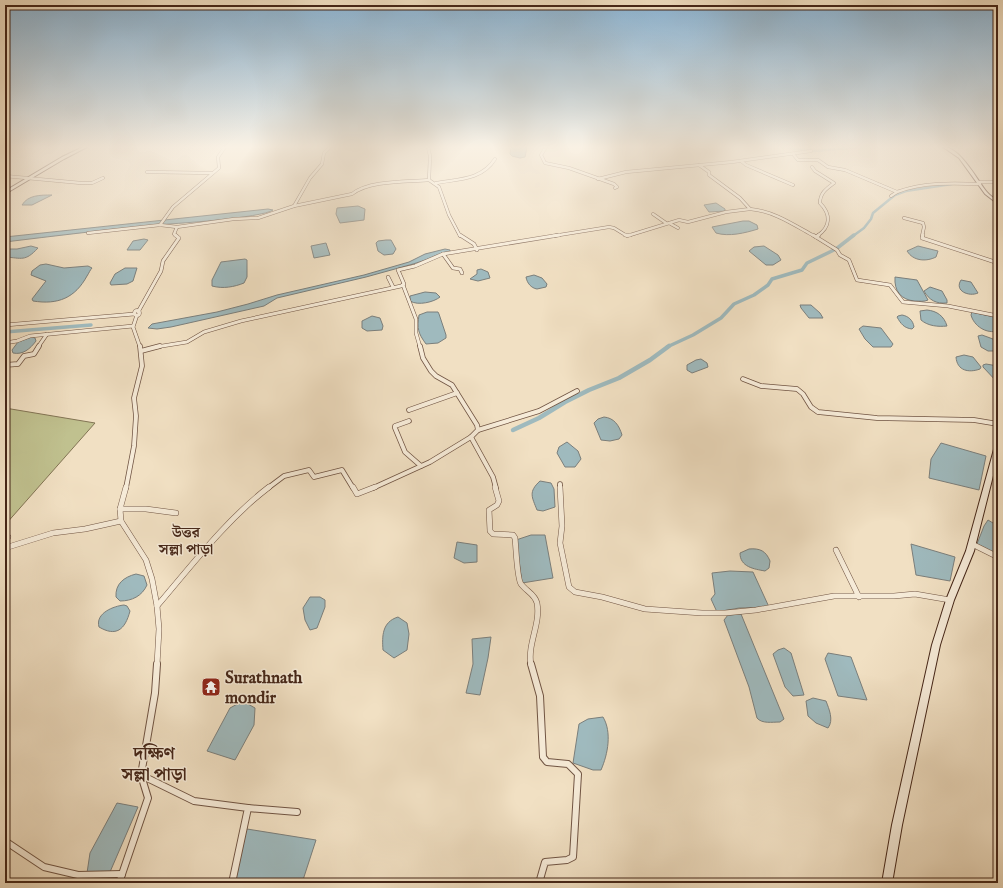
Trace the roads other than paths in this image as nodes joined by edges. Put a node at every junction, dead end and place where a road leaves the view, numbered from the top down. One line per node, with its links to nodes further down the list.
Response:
1 (195, 188): 18 (street)
2 (304, 188): 13 (street)
3 (360, 188): 13 (street)
4 (440, 188): 23 (street)
5 (727, 188): 14 (street)
6 (826, 188): 22 (street)
7 (889, 188): 10 (street)
8 (906, 188): 10 (street)
9 (982, 188): 12 (main road)
10 (897, 192): 11 (street)
11 (891, 196)
12 (998, 203)
13 (294, 206): 19 (street)
14 (750, 208): 17 (street); 22 (street)
15 (653, 214): 17 (street)
16 (904, 218): 25 (street)
17 (668, 223): 20 (street); 23 (street)
18 (160, 225): 19 (street); 21 (street)
19 (177, 227): 30 (street)
20 (678, 228)
21 (88, 233)
22 (816, 237): 31 (street)
23 (477, 250): 24 (street)
24 (443, 254): 26 (street); 28 (street)
25 (998, 263)
26 (462, 273)
27 (388, 277): 29 (street)
28 (403, 285): 29 (street); 40 (street)
29 (393, 287): 36 (street)
30 (136, 314): 32 (street); 33 (street)
31 (998, 316)
32 (5, 325)
33 (132, 326): 34 (street); 36 (street)
34 (46, 334): 35 (street); 37 (street)
35 (5, 343)
36 (141, 351): 49 (street)
37 (5, 365)
38 (742, 379): 43 (street)
39 (577, 391): 44 (street)
40 (457, 393): 41 (street); 44 (street)
41 (409, 410)
42 (408, 421): 47 (street)
43 (998, 424)
44 (478, 430): 45 (street)
45 (471, 437): 47 (street); 68 (street)
46 (998, 444): 54 (main road)
47 (421, 466): 60 (street)
48 (560, 484): 58 (street)
49 (120, 509): 50 (street); 51 (street)
50 (176, 513)
51 (121, 520): 55 (street); 60 (street)
52 (8, 537): 53 (street)
53 (5, 543)
54 (972, 544): 57 (street); 59 (main road)
55 (5, 548)
56 (836, 550): 58 (street)
57 (998, 557)
58 (859, 597): 59 (street)
59 (950, 600): 69 (main road)
60 (157, 606): 61 (street)
61 (141, 774): 62 (street); 65 (street)
62 (248, 808): 63 (street); 67 (street)
63 (297, 812)
64 (5, 841): 65 (street)
65 (122, 874): 66 (street)
66 (119, 883)
67 (232, 883)
68 (539, 883)
69 (887, 883)

